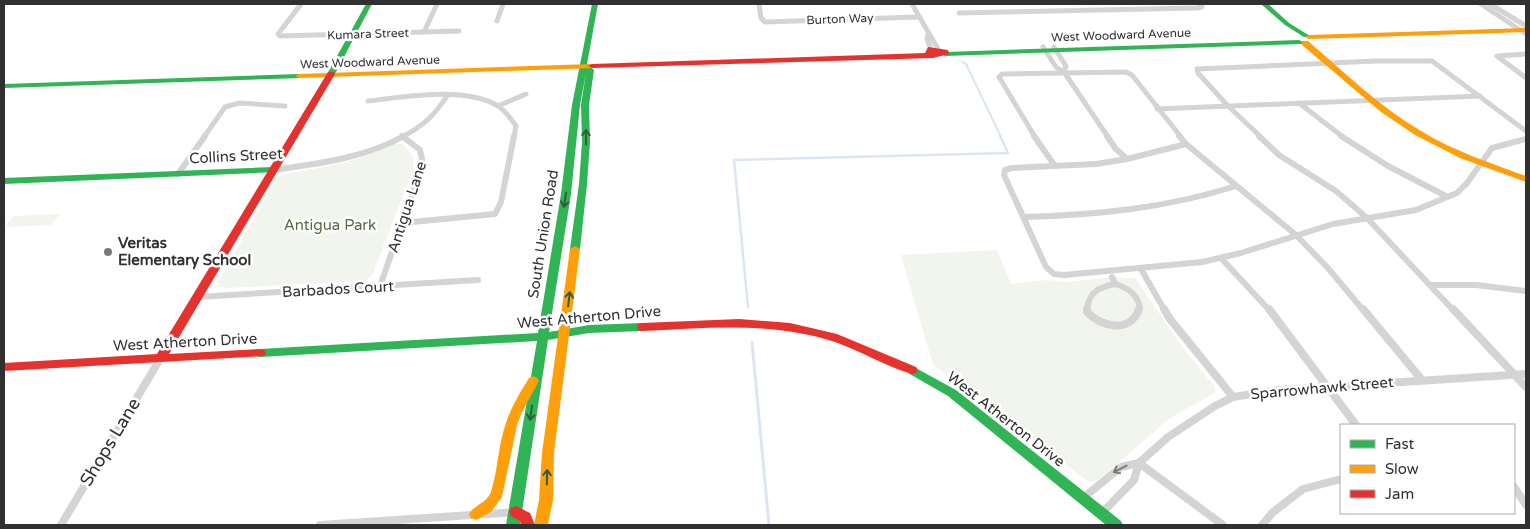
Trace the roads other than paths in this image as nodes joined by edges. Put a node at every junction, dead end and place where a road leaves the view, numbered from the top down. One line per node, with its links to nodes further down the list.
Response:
1 (301, 4): 19 (street, Kumara Street)
2 (369, 4): 19 (street)
3 (437, 4): 18 (street)
4 (503, 4): 15 (street)
5 (595, 4): 25 (street, South Union Road)
6 (758, 4): 14 (street, Burton Way)
7 (912, 4): 14 (street)
8 (1033, 4): 12 (street)
9 (1264, 4): 20 (street)
10 (1201, 5): 12 (street)
11 (1486, 5): 17 (street); 17 (street)
12 (1038, 12): 13 (street)
13 (959, 14)
14 (918, 17): 22 (street)
15 (497, 20)
16 (459, 31): 18 (street, Kumara Street)
17 (1525, 31): 20 (street, West Woodward Avenue)
18 (424, 32): 19 (street, Kumara Street)
19 (354, 34): 27 (street)
20 (1304, 39): 21 (street, West Woodward Avenue); 24 (street)
21 (1050, 49): 22 (street, West Woodward Avenue); 26 (street); 26 (street)
22 (936, 51): 25 (street, West Woodward Avenue)
23 (1526, 54): 28 (street)
24 (1330, 63): 32 (street); 33 (street); 38 (street)
25 (585, 66): 27 (street, West Woodward Avenue); 66 (street, South Union Road, one-way to 25); 67 (street, South Union Road, one-way to 67)
26 (1064, 72): 39 (street); 44 (street); 46 (street)
27 (330, 76): 29 (street, West Woodward Avenue); 47 (street)
28 (1526, 78)
29 (4, 86)
30 (526, 94): 37 (street)
31 (447, 96): 34 (street); 37 (street); 41 (street, Collins Street)
32 (1480, 96): 33 (street); 40 (street)
33 (1372, 100): 35 (street); 45 (street)
34 (368, 101)
35 (1299, 104): 38 (street); 52 (street)
36 (285, 106): 48 (street)
37 (498, 106): 55 (street)
38 (1228, 106): 39 (street); 54 (street)
39 (1157, 109): 43 (street)
40 (1526, 131)
41 (402, 136): 47 (street, Collins Street); 55 (street, Antigua Lane)
42 (1526, 139): 45 (street)
43 (1186, 144): 44 (street); 51 (street)
44 (1127, 159): 46 (street)
45 (1480, 164): 49 (street); 52 (street)
46 (1055, 166): 53 (street)
47 (274, 170): 48 (street, Collins Street); 65 (street)
48 (178, 174): 50 (street, Collins Street)
49 (1526, 179)
50 (4, 181)
51 (1236, 186): 53 (street); 56 (street)
52 (1446, 196): 54 (street)
53 (1024, 217): 58 (street)
54 (1366, 218): 56 (street); 60 (street)
55 (402, 224): 61 (street, Antigua Lane)
56 (1296, 235): 57 (street); 73 (street)
57 (1221, 258): 58 (street); 74 (street)
58 (1141, 269): 76 (street)
59 (478, 280): 61 (street, Barbados Court)
60 (1431, 285): 62 (street); 70 (street)
61 (380, 286): 65 (street, Barbados Court)
62 (1526, 291)
63 (1145, 293): 64 (street)
64 (1135, 294): 64 (street)
65 (197, 297): 68 (street)
66 (564, 334): 67 (street, West Atherton Drive); 81 (street, West Atherton Drive); 90 (street, South Union Road, one-way to 66)
67 (542, 337): 68 (street, West Atherton Drive); 72 (street, South Union Road)
68 (160, 358): 69 (street, West Atherton Drive); 86 (street, Shops Lane)
69 (4, 367)
70 (1514, 374): 71 (street, Sparrowhawk Street); 73 (street, Sparrowhawk Street); 75 (street)
71 (1526, 374)
72 (536, 376): 83 (street, South Union Road, one-way to 83); 85 (street)
73 (1422, 380): 74 (street, Sparrowhawk Street)
74 (1328, 386): 76 (street, Sparrowhawk Street); 77 (street)
75 (1526, 387)
76 (1233, 398): 78 (street, Sparrowhawk Street)
77 (1355, 424)
78 (1139, 463): 81 (street, one-way to 81); 84 (street); 92 (street)
79 (1340, 479): 93 (street)
80 (1515, 488): 82 (street)
81 (1083, 498): 84 (street, West Atherton Drive)
82 (1526, 504)
83 (516, 512): 85 (street); 88 (street, South Union Road); 89 (street)
84 (1102, 513): 91 (street, West Atherton Drive)
85 (476, 514): 87 (street)
86 (61, 525)
87 (320, 525)
88 (513, 525)
89 (528, 525)
90 (541, 525)
91 (1116, 525)
92 (1223, 525)
93 (1262, 525)

